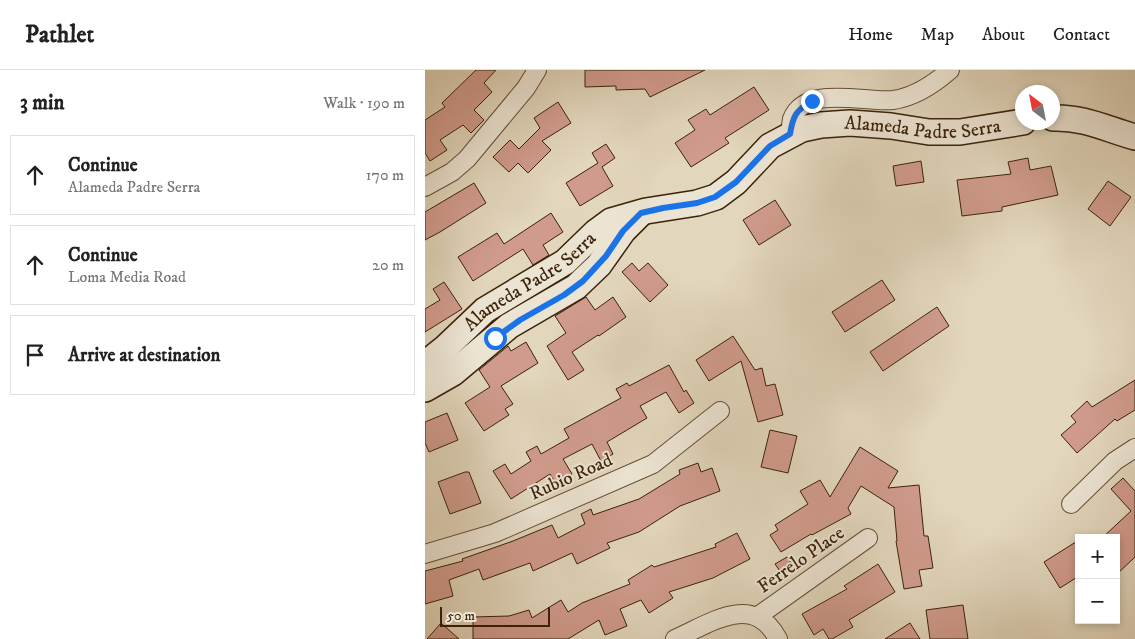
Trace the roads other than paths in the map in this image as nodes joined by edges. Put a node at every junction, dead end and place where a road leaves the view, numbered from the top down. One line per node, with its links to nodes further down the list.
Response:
1 (537, 70): 7 (street)
2 (950, 70): 5 (street)
3 (1060, 118): 6 (street)
4 (1015, 124): 5 (street, Alameda Padre Serra)
5 (790, 134): 8 (street, Alameda Padre Serra)
6 (1135, 137)
7 (425, 187)
8 (641, 213): 9 (street, Alameda Padre Serra); 10 (street, Alameda Padre Serra)
9 (425, 364)
10 (425, 389)
11 (720, 411): 15 (street, Rubio Road)
12 (1135, 448): 13 (street)
13 (1071, 504)
14 (869, 538): 16 (street, Ferrelo Place)
15 (425, 554)
16 (758, 616): 17 (street); 18 (street)
17 (675, 639)
18 (779, 639)

